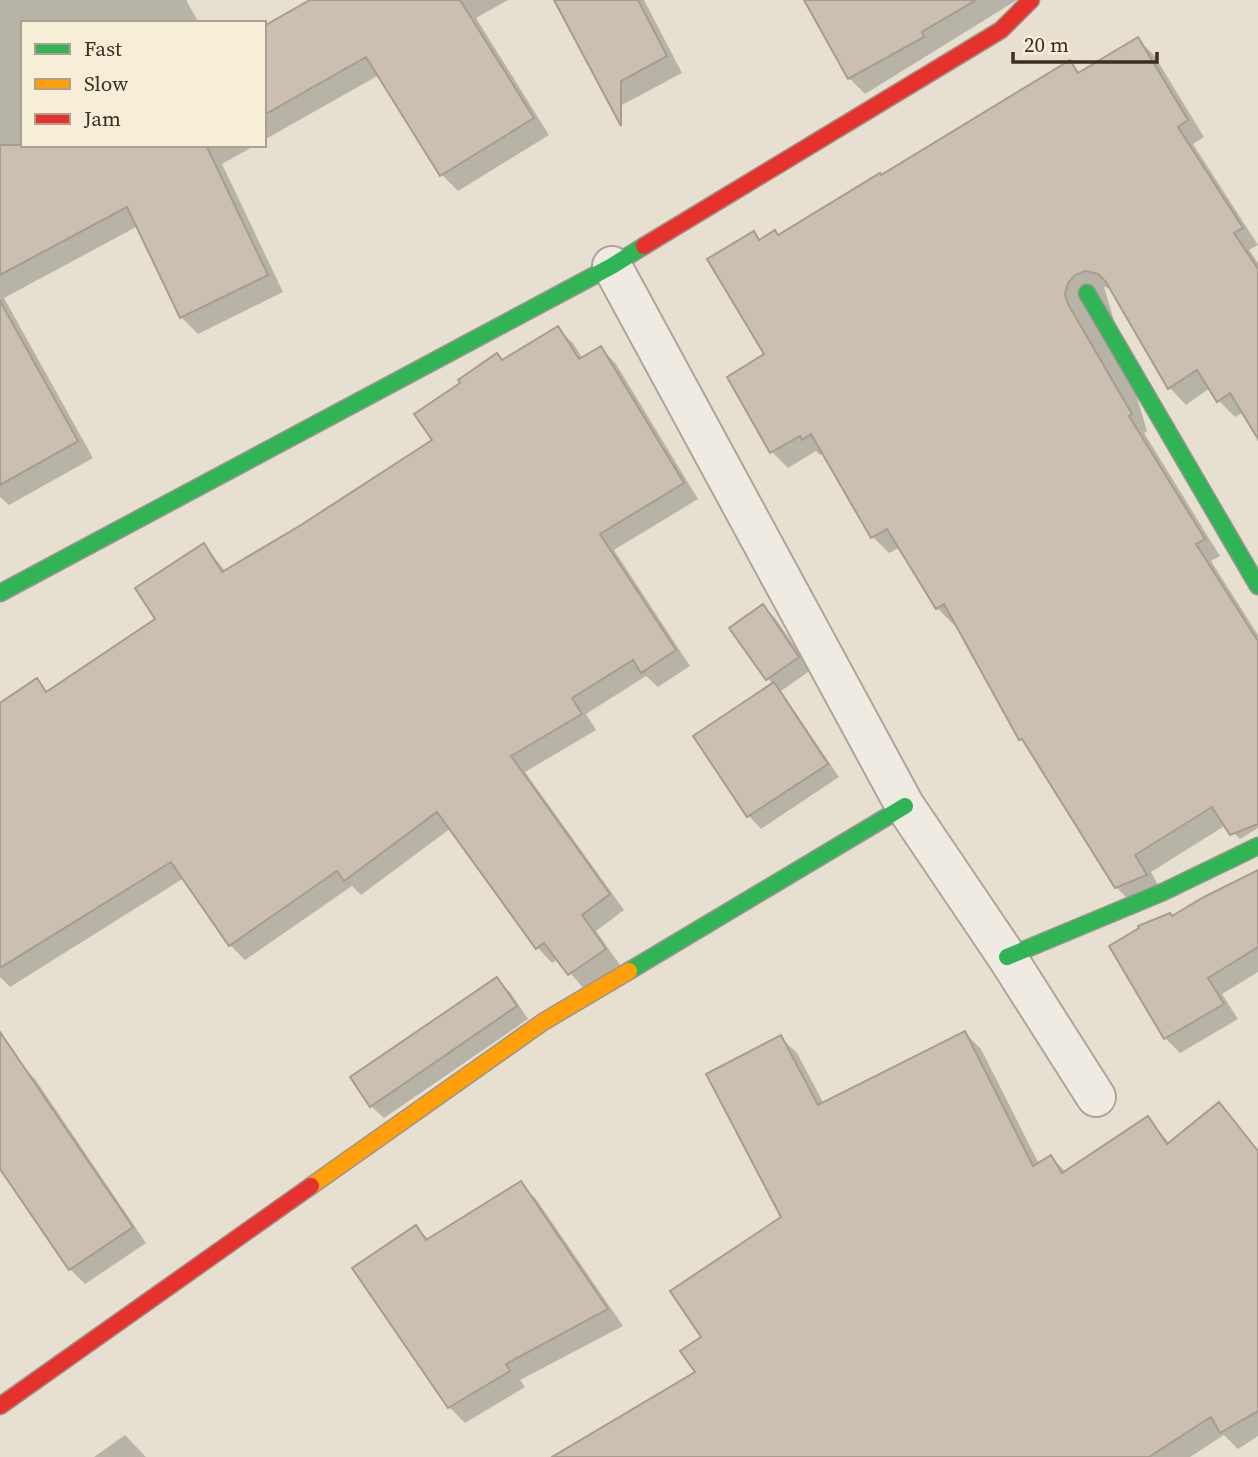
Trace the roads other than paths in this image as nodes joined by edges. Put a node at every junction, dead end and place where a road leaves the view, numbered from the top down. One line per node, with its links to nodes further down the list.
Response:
1 (1031, 0): 2 (street)
2 (612, 266): 5 (street); 6 (street)
3 (1087, 293): 4 (street)
4 (1258, 586)
5 (0, 593)
6 (905, 806): 8 (street); 10 (street)
7 (1258, 846): 8 (street)
8 (1007, 957): 9 (street)
9 (1096, 1097)
10 (0, 1406)

